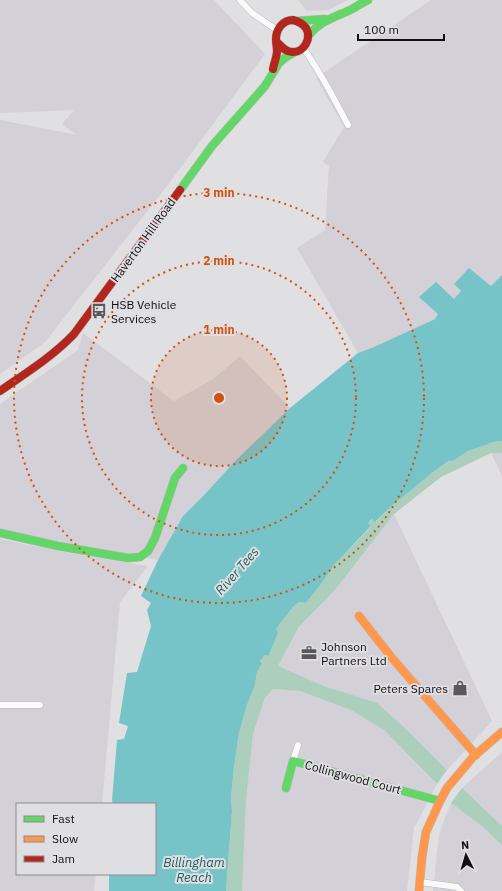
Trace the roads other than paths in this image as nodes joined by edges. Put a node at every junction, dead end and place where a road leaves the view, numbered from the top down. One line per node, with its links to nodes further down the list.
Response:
1 (240, 0): 5 (street)
2 (368, 0): 3 (street)
3 (329, 19): 4 (street); 6 (street)
4 (297, 21): 5 (street); 6 (street)
5 (277, 30): 7 (street, Haverton Hill Road)
6 (308, 36): 8 (street)
7 (277, 42): 9 (street); 10 (street, Haverton Hill Road)
8 (303, 48): 9 (street, Haverton Hill Road); 11 (street)
9 (293, 53): 10 (street, Haverton Hill Road)
10 (272, 74): 12 (street, Haverton Hill Road)
11 (348, 125)
12 (0, 391)
13 (183, 468): 14 (street)
14 (0, 533)
15 (359, 616): 20 (street)
16 (0, 705): 17 (street)
17 (40, 705)
18 (501, 734): 20 (street)
19 (298, 745): 21 (street)
20 (476, 755): 23 (street)
21 (293, 761): 22 (street, Collingwood Court); 23 (street, Collingwood Court)
22 (286, 788)
23 (440, 801): 24 (street)
24 (420, 882): 25 (street); 26 (street)
25 (419, 891)
26 (461, 891)

